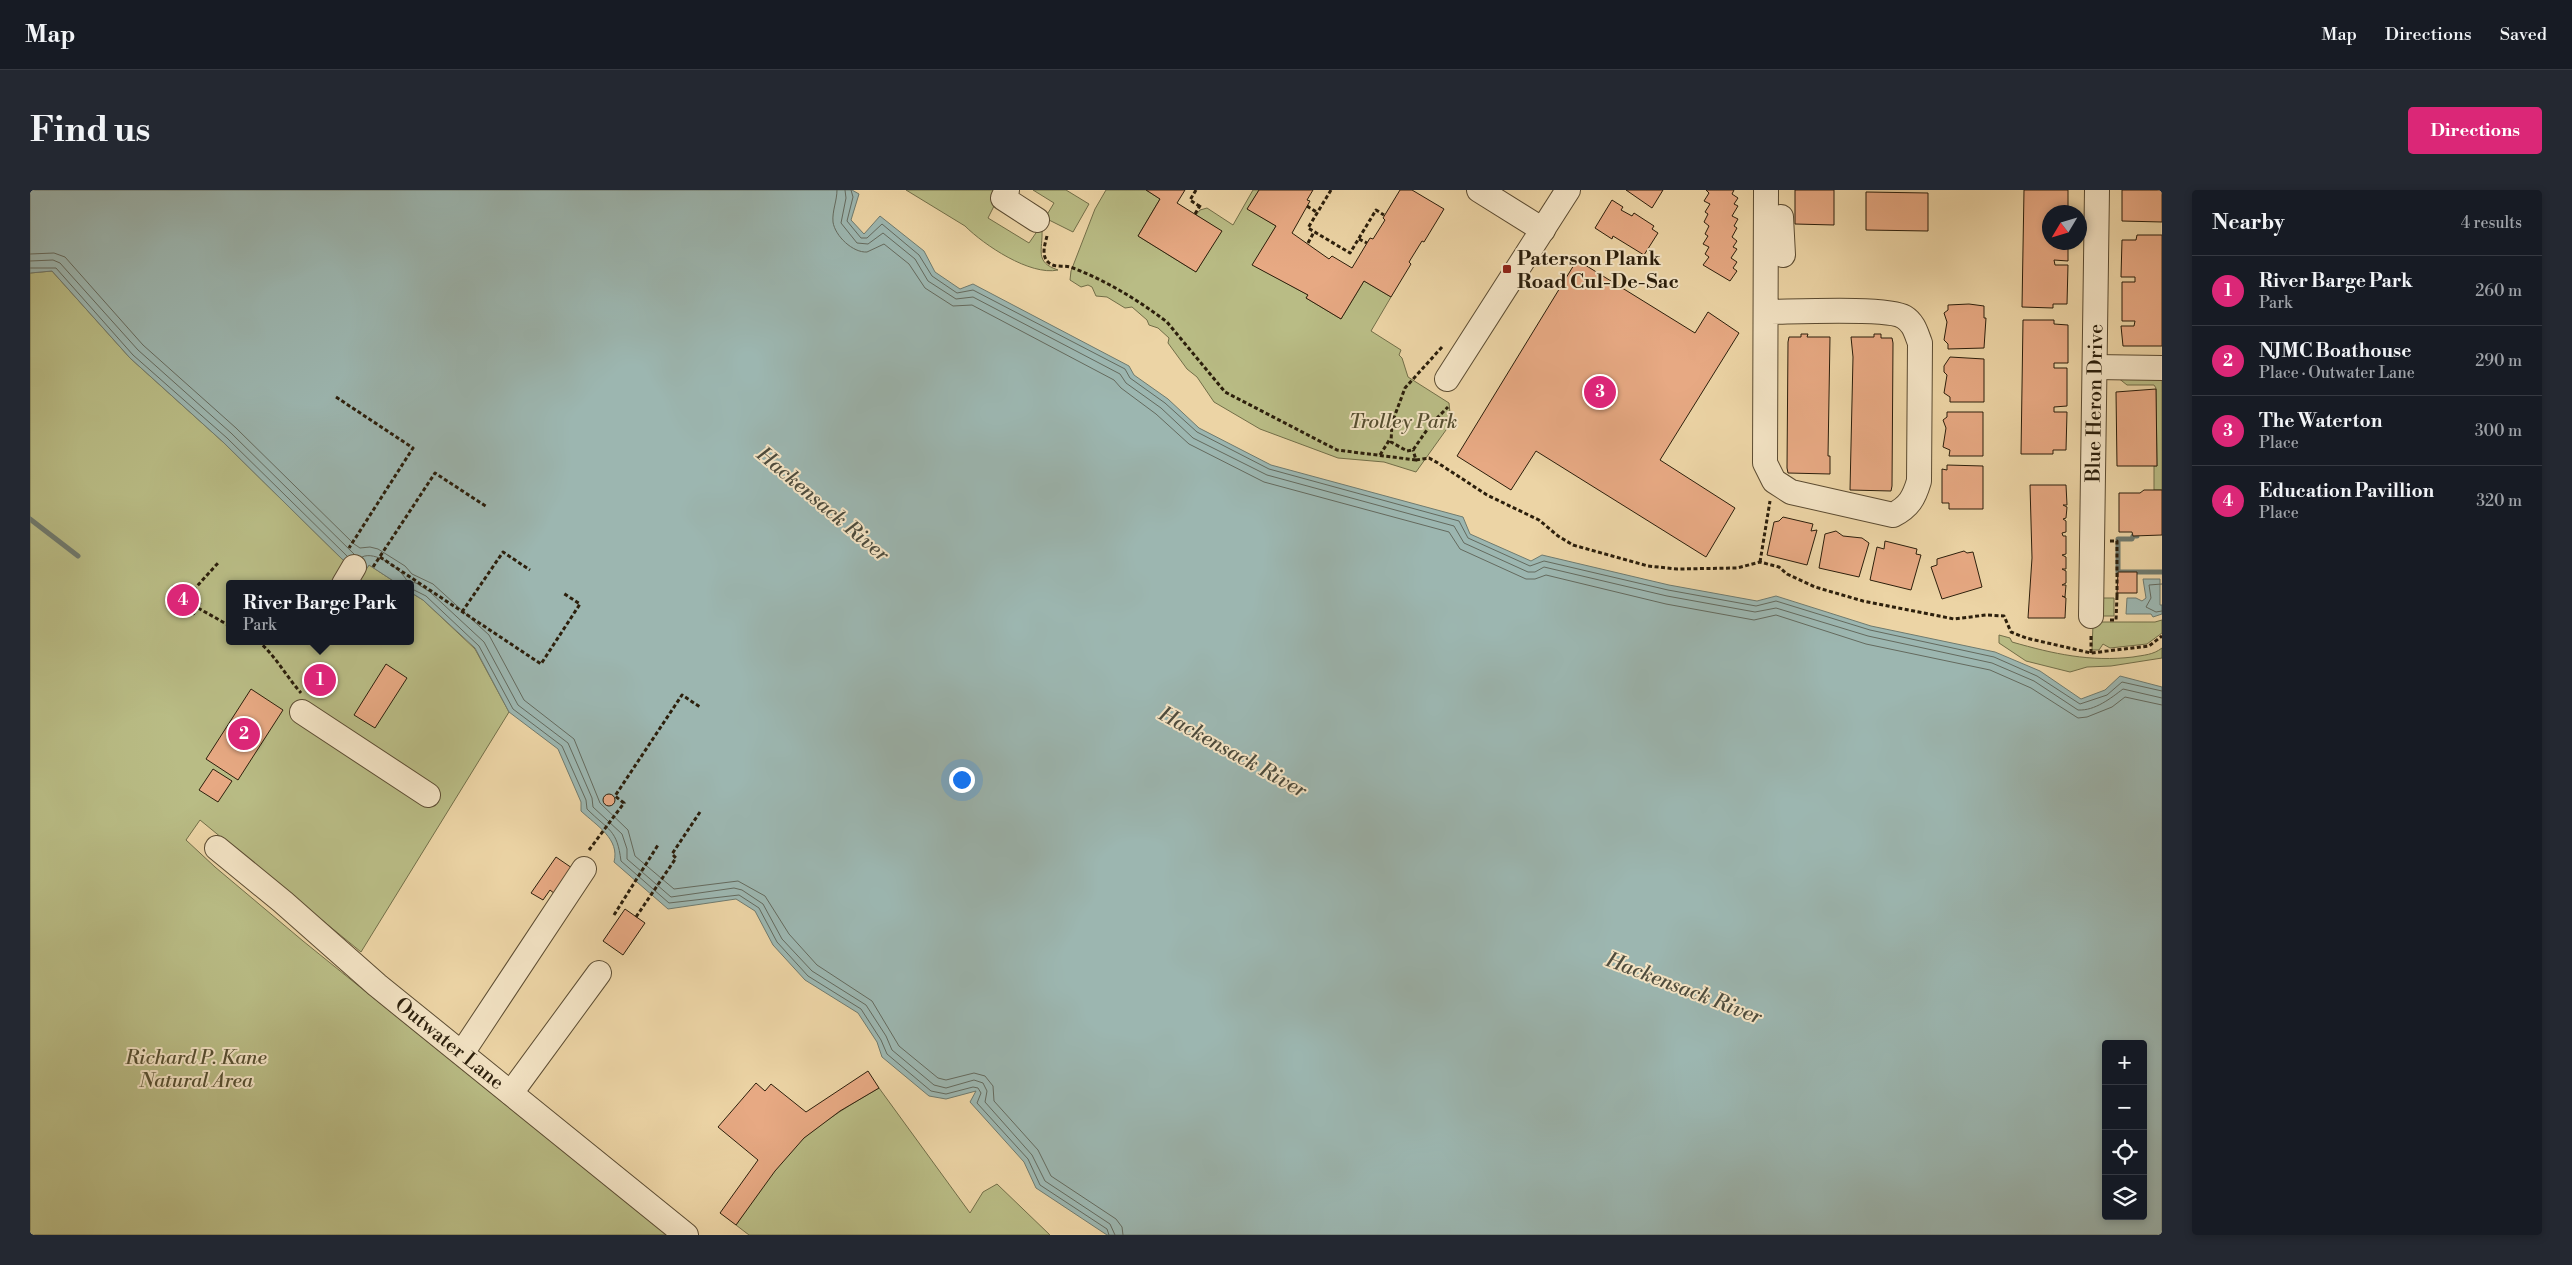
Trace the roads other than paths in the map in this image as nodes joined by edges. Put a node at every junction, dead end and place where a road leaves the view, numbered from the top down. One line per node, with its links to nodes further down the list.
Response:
1 (1007, 190): 7 (street)
2 (1479, 190): 8 (street)
3 (1568, 190): 8 (street)
4 (1766, 190): 10 (street)
5 (1781, 190): 9 (street)
6 (2097, 190): 11 (street, Blue Heron Drive)
7 (1042, 225)
8 (1543, 230): 13 (street)
9 (1783, 255)
10 (1766, 312): 10 (street)
11 (2095, 367): 12 (street); 14 (street, Blue Heron Drive)
12 (2162, 368)
13 (1447, 379)
14 (2092, 616)
15 (302, 703): 16 (street)
16 (428, 795)
17 (216, 848): 20 (street, Outwater Lane)
18 (586, 860): 20 (street)
19 (599, 973): 21 (street)
20 (462, 1053): 21 (street, Outwater Lane)
21 (511, 1093): 22 (street, Outwater Lane)
22 (686, 1235)

